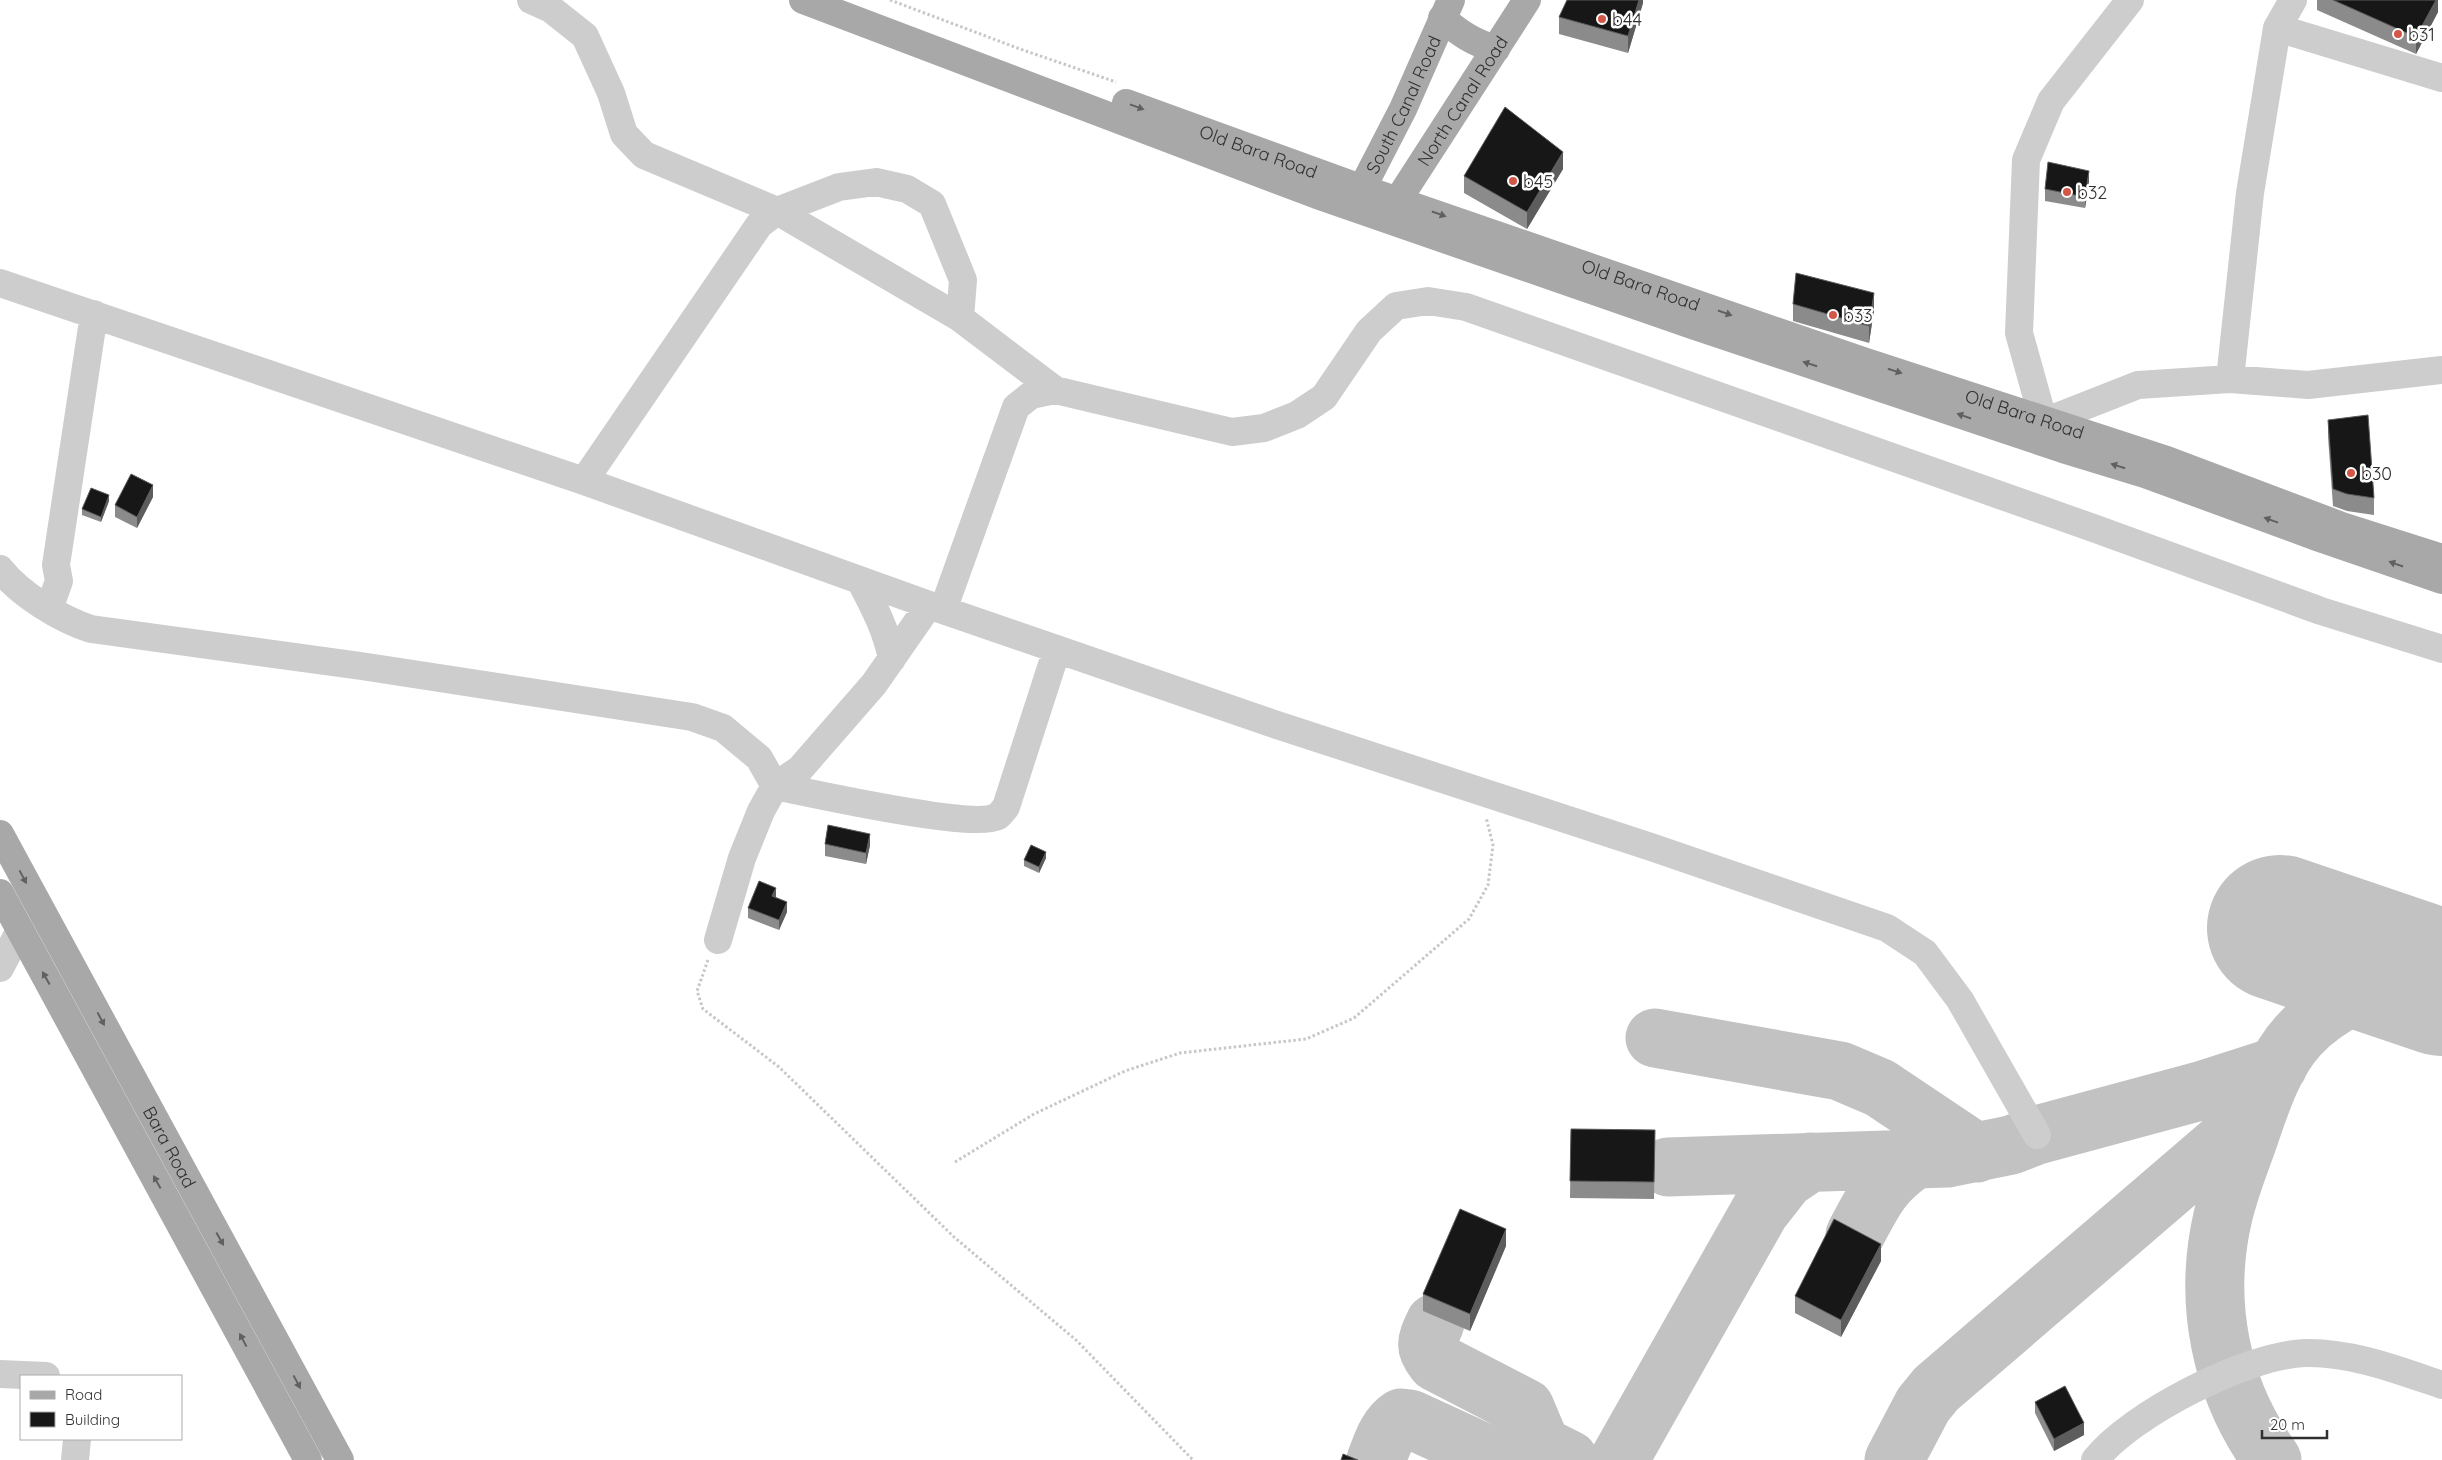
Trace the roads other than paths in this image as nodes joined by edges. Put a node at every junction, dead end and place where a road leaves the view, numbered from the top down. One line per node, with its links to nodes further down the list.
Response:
1 (531, 0): 13 (street)
2 (803, 0): 11 (main road)
3 (845, 0): 11 (main road, Old Bara Road, one-way to 11)
4 (1527, 0): 9 (main road, North Canal Road)
5 (2130, 0): 21 (street)
6 (2293, 0): 8 (street)
7 (1447, 9): 9 (main road); 11 (main road, South Canal Road)
8 (2277, 28): 10 (street); 19 (street)
9 (1496, 49): 12 (main road, North Canal Road)
10 (2442, 78)
11 (1357, 198): 12 (main road, Old Bara Road)
12 (1389, 209): 17 (main road, Old Bara Road)
13 (777, 210): 16 (street); 16 (street); 22 (street)
14 (0, 282): 15 (street)
15 (94, 314): 22 (street); 28 (street)
16 (960, 318): 20 (street)
17 (1858, 369): 21 (main road, Old Bara Road, one-way to 21); 26 (main road, one-way to 17)
18 (2442, 370): 19 (street)
19 (2230, 379): 21 (street)
20 (1055, 390): 27 (street); 30 (street)
21 (2046, 420): 23 (main road, Old Bara Road)
22 (584, 481): 25 (street)
23 (2442, 558)
24 (0, 569): 28 (street)
25 (860, 580): 27 (street); 31 (street)
26 (2442, 580)
27 (936, 608): 29 (street); 31 (street)
28 (49, 609): 32 (street)
29 (1057, 649): 32 (street); 38 (street)
30 (2442, 649)
31 (892, 659): 32 (street)
32 (775, 786): 36 (street)
33 (0, 834): 39 (main road, Bara Road, one-way to 39)
34 (0, 893): 35 (main road)
35 (20, 930): 37 (street); 40 (main road, one-way to 35)
36 (718, 940)
37 (0, 968)
38 (2037, 1135)
39 (200, 1203): 40 (main road); 47 (main road, Bara Road, one-way to 47)
40 (177, 1218): 46 (main road, one-way to 40)
41 (0, 1374): 42 (street)
42 (23, 1375)
43 (2442, 1385): 48 (street)
44 (77, 1440): 45 (street)
45 (75, 1460)
46 (308, 1460)
47 (340, 1460)
48 (2095, 1460)

